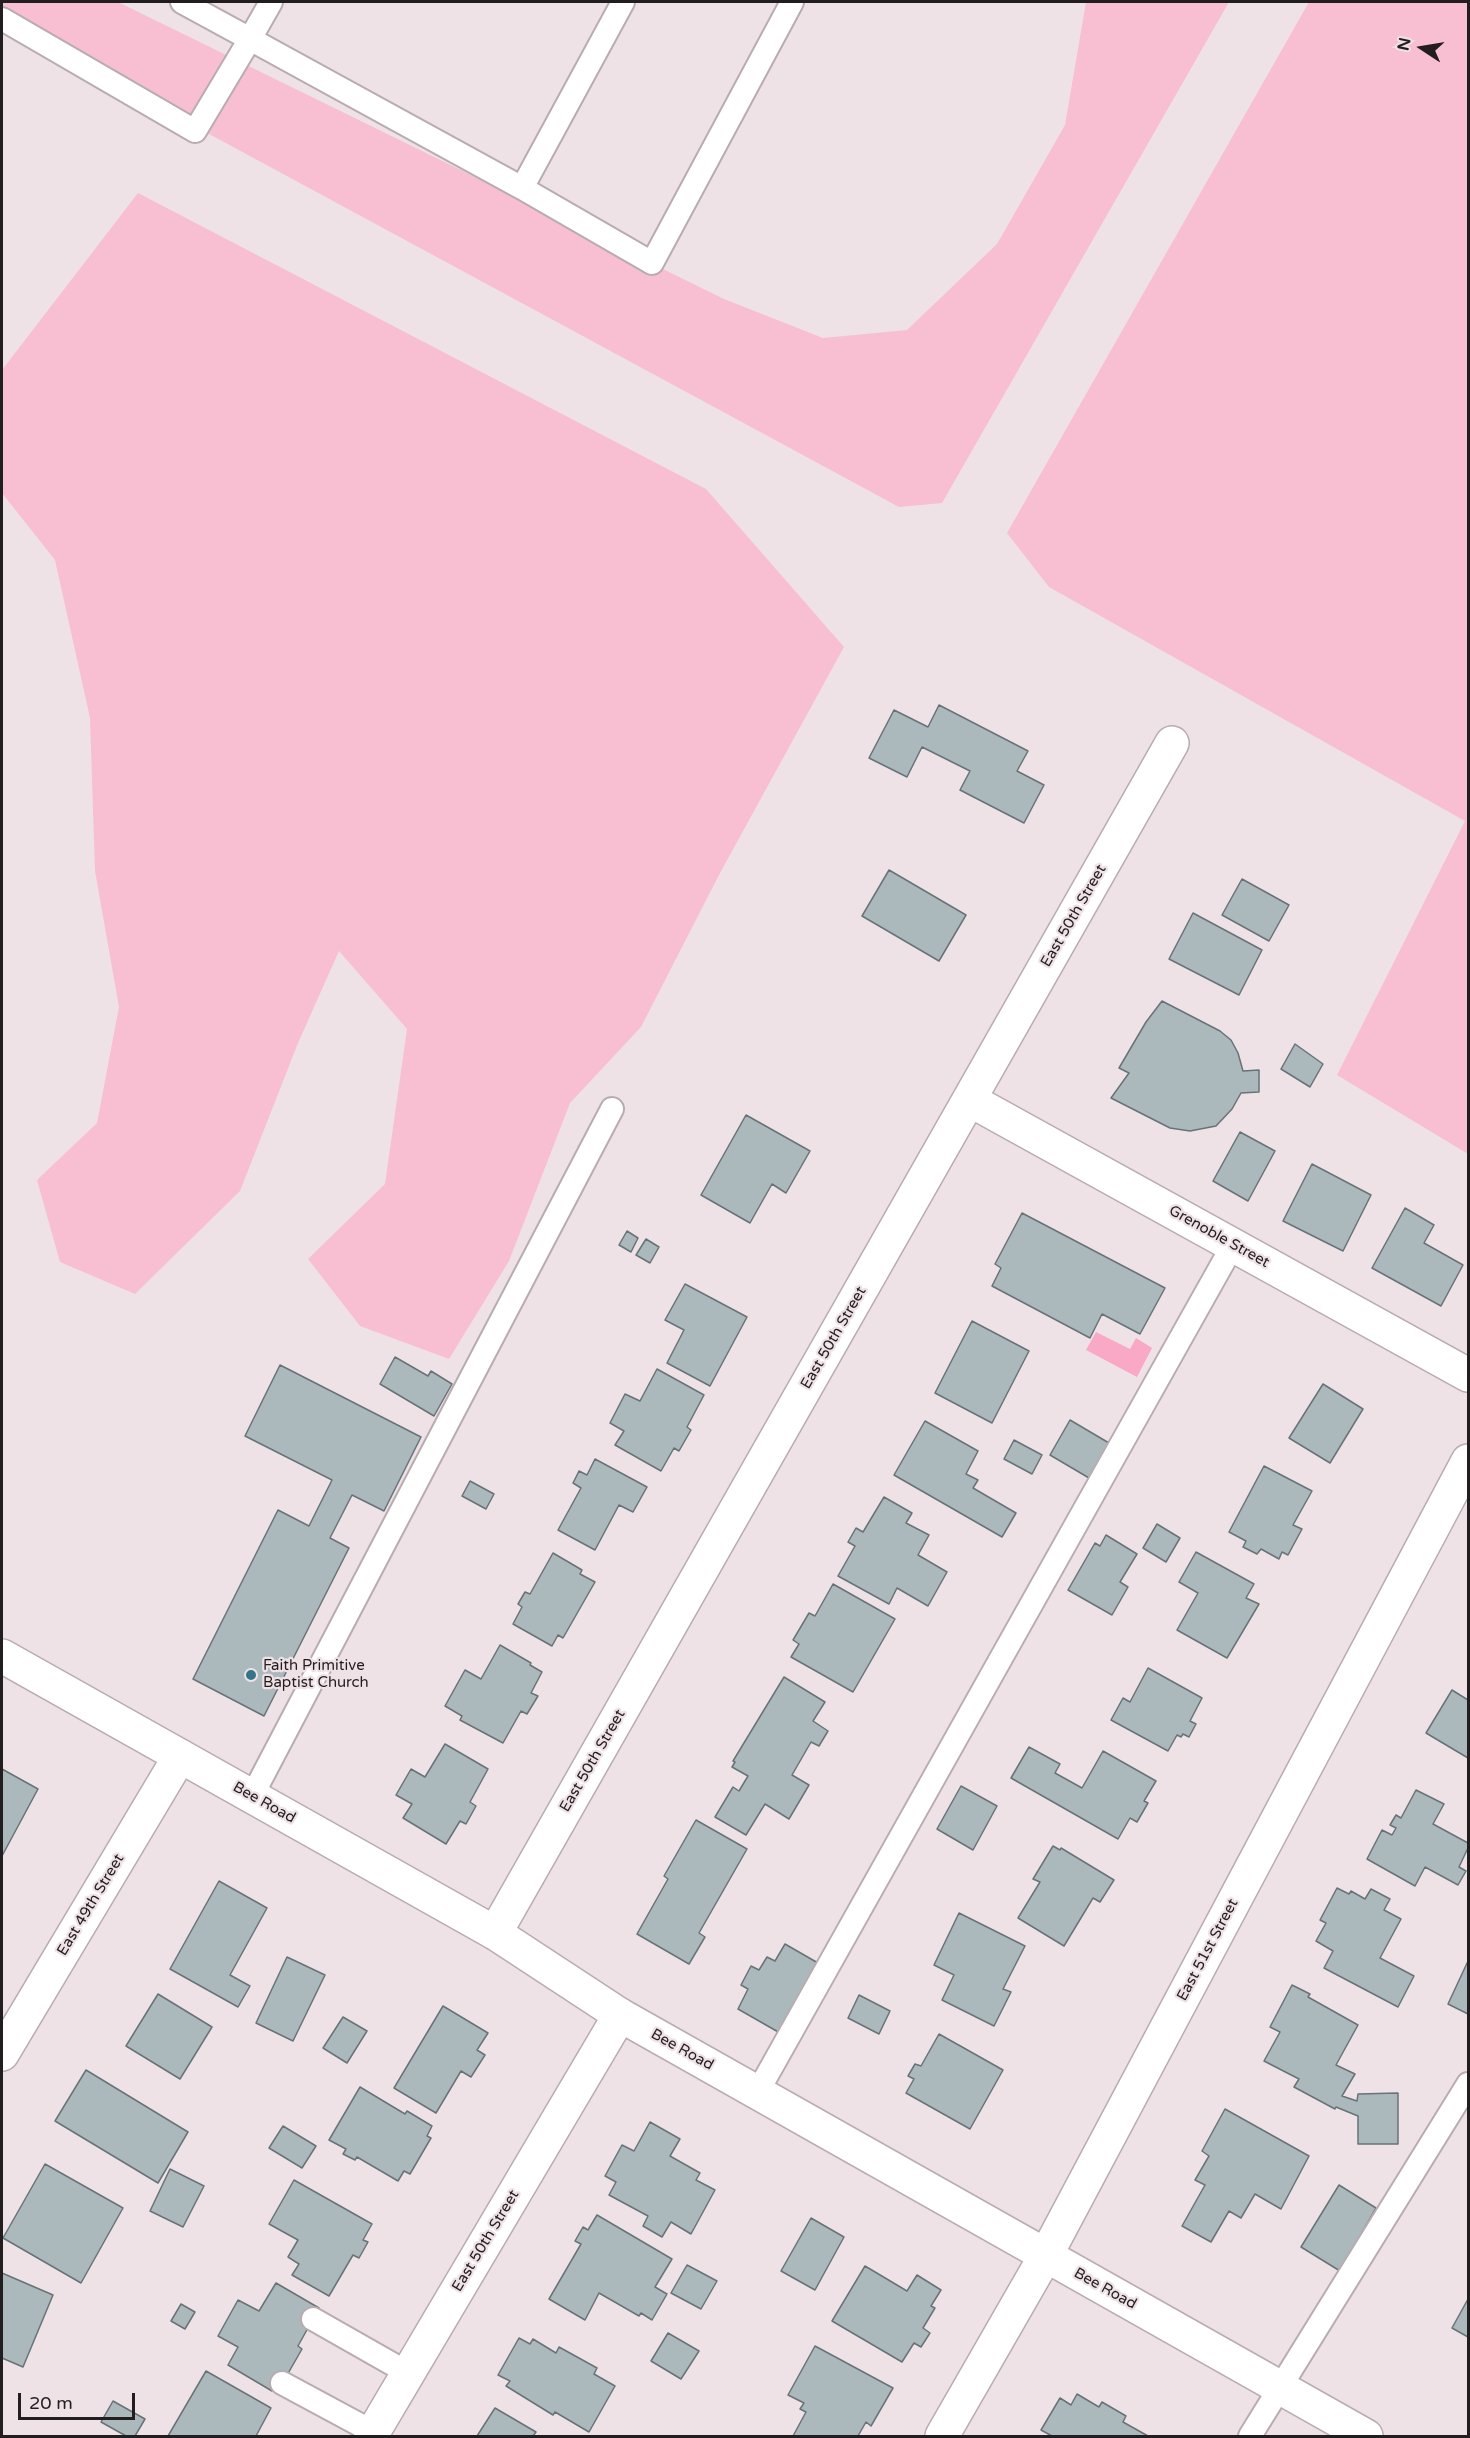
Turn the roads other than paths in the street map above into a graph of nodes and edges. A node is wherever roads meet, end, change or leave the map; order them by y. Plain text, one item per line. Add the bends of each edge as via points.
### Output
1 (182, 2) edge
2 (271, 2) edge
3 (623, 2) edge
4 (792, 2) edge
5 (2, 19) edge
6 (250, 39) junction
7 (522, 188) junction
8 (1172, 743) dead end
9 (970, 1100) junction
10 (612, 1109) dead end
11 (1233, 1245) junction
12 (1468, 1375) edge
13 (1468, 1461) edge
14 (2, 1656) edge
15 (180, 1756) junction
16 (252, 1796) junction
17 (495, 1933) junction
18 (620, 2015) junction
19 (2, 2054) edge
20 (1468, 2084) edge
21 (758, 2093) junction
22 (1046, 2255) junction
23 (313, 2319) dead end
24 (408, 2373) junction
25 (282, 2383) dead end
26 (1279, 2387) junction
27 (372, 2434) edge
28 (942, 2436) edge
29 (1250, 2436) edge
30 (1366, 2436) edge

1 - 6 lane
2 - 6 lane
3 - 7 lane
4 - 7 lane via 652,263
5 - 6 lane via 195,131
6 - 7 lane
8 - 9 street, East 50th Street
9 - 11 street, Grenoble Street
9 - 17 street, East 50th Street
10 - 16 lane
11 - 12 street, Grenoble Street
11 - 21 lane
13 - 22 street, East 51st Street
14 - 15 street, Bee Road
15 - 16 street, Bee Road
15 - 19 street, East 49th Street
16 - 17 street, Bee Road
17 - 18 street, Bee Road
18 - 21 street, Bee Road
18 - 24 street, East 50th Street
20 - 26 lane
21 - 22 street, Bee Road
22 - 26 street, Bee Road
22 - 28 street, East 51st Street
23 - 24 lane
24 - 27 street, East 50th Street
25 - 27 lane
26 - 29 lane
26 - 30 street, Bee Road

